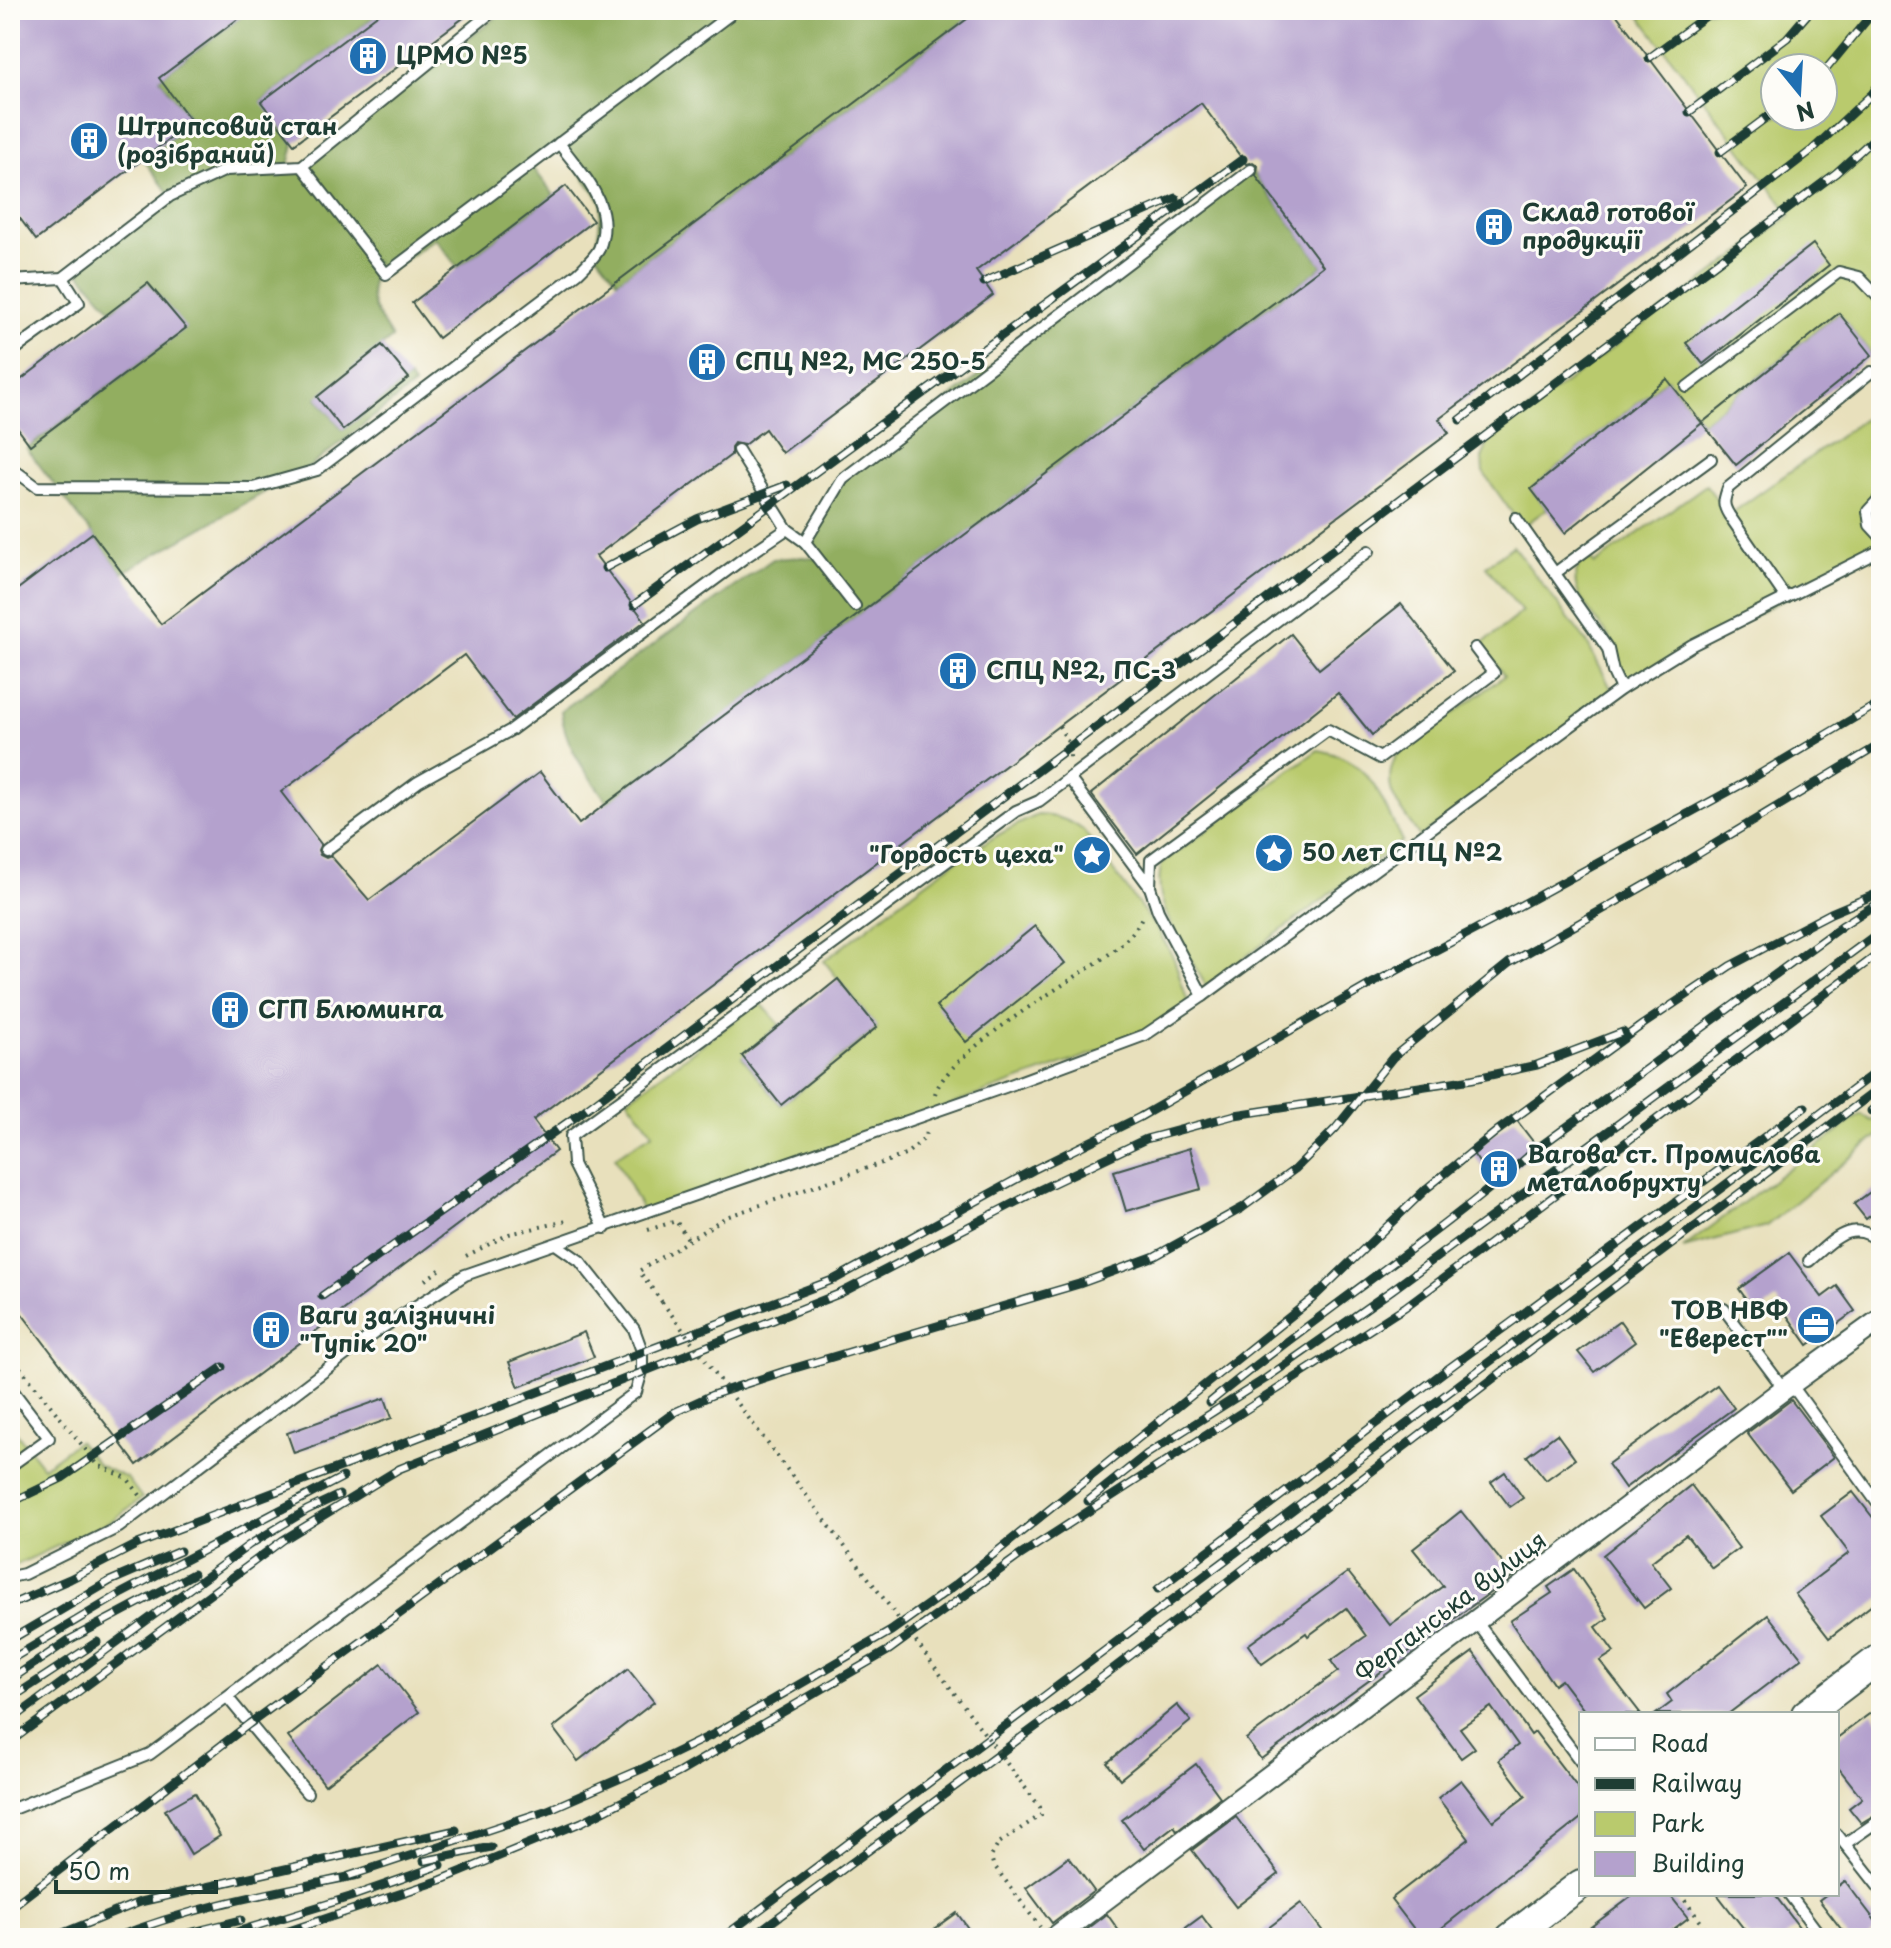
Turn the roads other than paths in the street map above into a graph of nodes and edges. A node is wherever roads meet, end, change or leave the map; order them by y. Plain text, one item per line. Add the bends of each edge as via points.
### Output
1 (494, 10) edge
2 (736, 10) edge
3 (559, 143) junction
4 (302, 166) junction
5 (1251, 170) dead end
6 (63, 278) junction
7 (10, 281) edge
8 (1881, 300) edge
9 (10, 353) edge
10 (1871, 372) dead end
11 (1687, 387) dead end
12 (738, 450) dead end
13 (1711, 459) dead end
14 (10, 467) edge
15 (1881, 497) edge
16 (1516, 518) dead end
17 (787, 529) junction
18 (1881, 537) edge
19 (805, 542) junction
20 (1881, 550) edge
21 (1369, 551) dead end
22 (1555, 573) junction
23 (1786, 598) junction
24 (855, 606) dead end
25 (1475, 648) dead end
26 (1621, 689) junction
27 (1069, 778) junction
28 (326, 850) dead end
29 (1150, 887) junction
30 (1203, 996) junction
31 (605, 1228) junction
32 (1881, 1242) edge
33 (557, 1245) junction
34 (1809, 1261) dead end
35 (1724, 1309) dead end
36 (1881, 1319) edge
37 (10, 1387) edge
38 (1784, 1389) junction
39 (10, 1466) edge
40 (1881, 1508) edge
41 (10, 1577) edge
42 (1476, 1621) junction
43 (1881, 1657) edge
44 (228, 1698) junction
45 (1809, 1712) edge
46 (1579, 1759) edge
47 (307, 1793) dead end
48 (10, 1810) edge
49 (1881, 1819) edge
50 (1839, 1836) edge
51 (1845, 1844) junction
52 (1877, 1877) edge
53 (1579, 1886) edge
54 (1881, 1890) edge
55 (1790, 1896) edge
56 (1051, 1938) edge
57 (1510, 1938) edge
58 (1822, 1938) edge

1 - 4 lane
2 - 3 lane
3 - 4 lane via 386,274
3 - 14 lane via 602,202 598,250 578,273 317,470 253,488 53,488 37,487
4 - 6 lane via 226,170 170,196
5 - 19 lane via 843,479
6 - 7 lane
6 - 9 lane via 79,303
8 - 11 lane via 1859,277 1839,272
10 - 23 lane via 1728,488 1723,505
12 - 17 lane
13 - 22 lane
15 - 18 lane via 1868,511 1870,525
16 - 22 lane
17 - 19 lane
17 - 28 lane via 511,730 418,782
19 - 24 lane
20 - 23 lane
21 - 27 lane
22 - 26 lane via 1608,649
23 - 26 lane via 1692,645
25 - 29 lane via 1494,673 1380,758 1328,730 1151,860
26 - 30 lane
27 - 29 lane
27 - 31 lane via 571,1136 573,1164
29 - 30 lane
30 - 31 lane via 1145,1035
31 - 33 lane
32 - 34 lane via 1865,1232 1843,1233
33 - 41 lane via 465,1275 377,1331 119,1527
33 - 44 lane via 580,1261 634,1329 642,1351 636,1392
35 - 38 lane
36 - 38 street, Ферганська вулиця
37 - 39 lane via 49,1438
38 - 40 lane via 1796,1391
38 - 42 street, Ферганська вулиця
42 - 46 lane
42 - 56 street, Ферганська вулиця
43 - 45 main road
44 - 47 lane
44 - 48 lane via 150,1754
49 - 51 lane
50 - 51 lane
51 - 52 lane
52 - 54 lane
53 - 57 main road
55 - 58 lane

